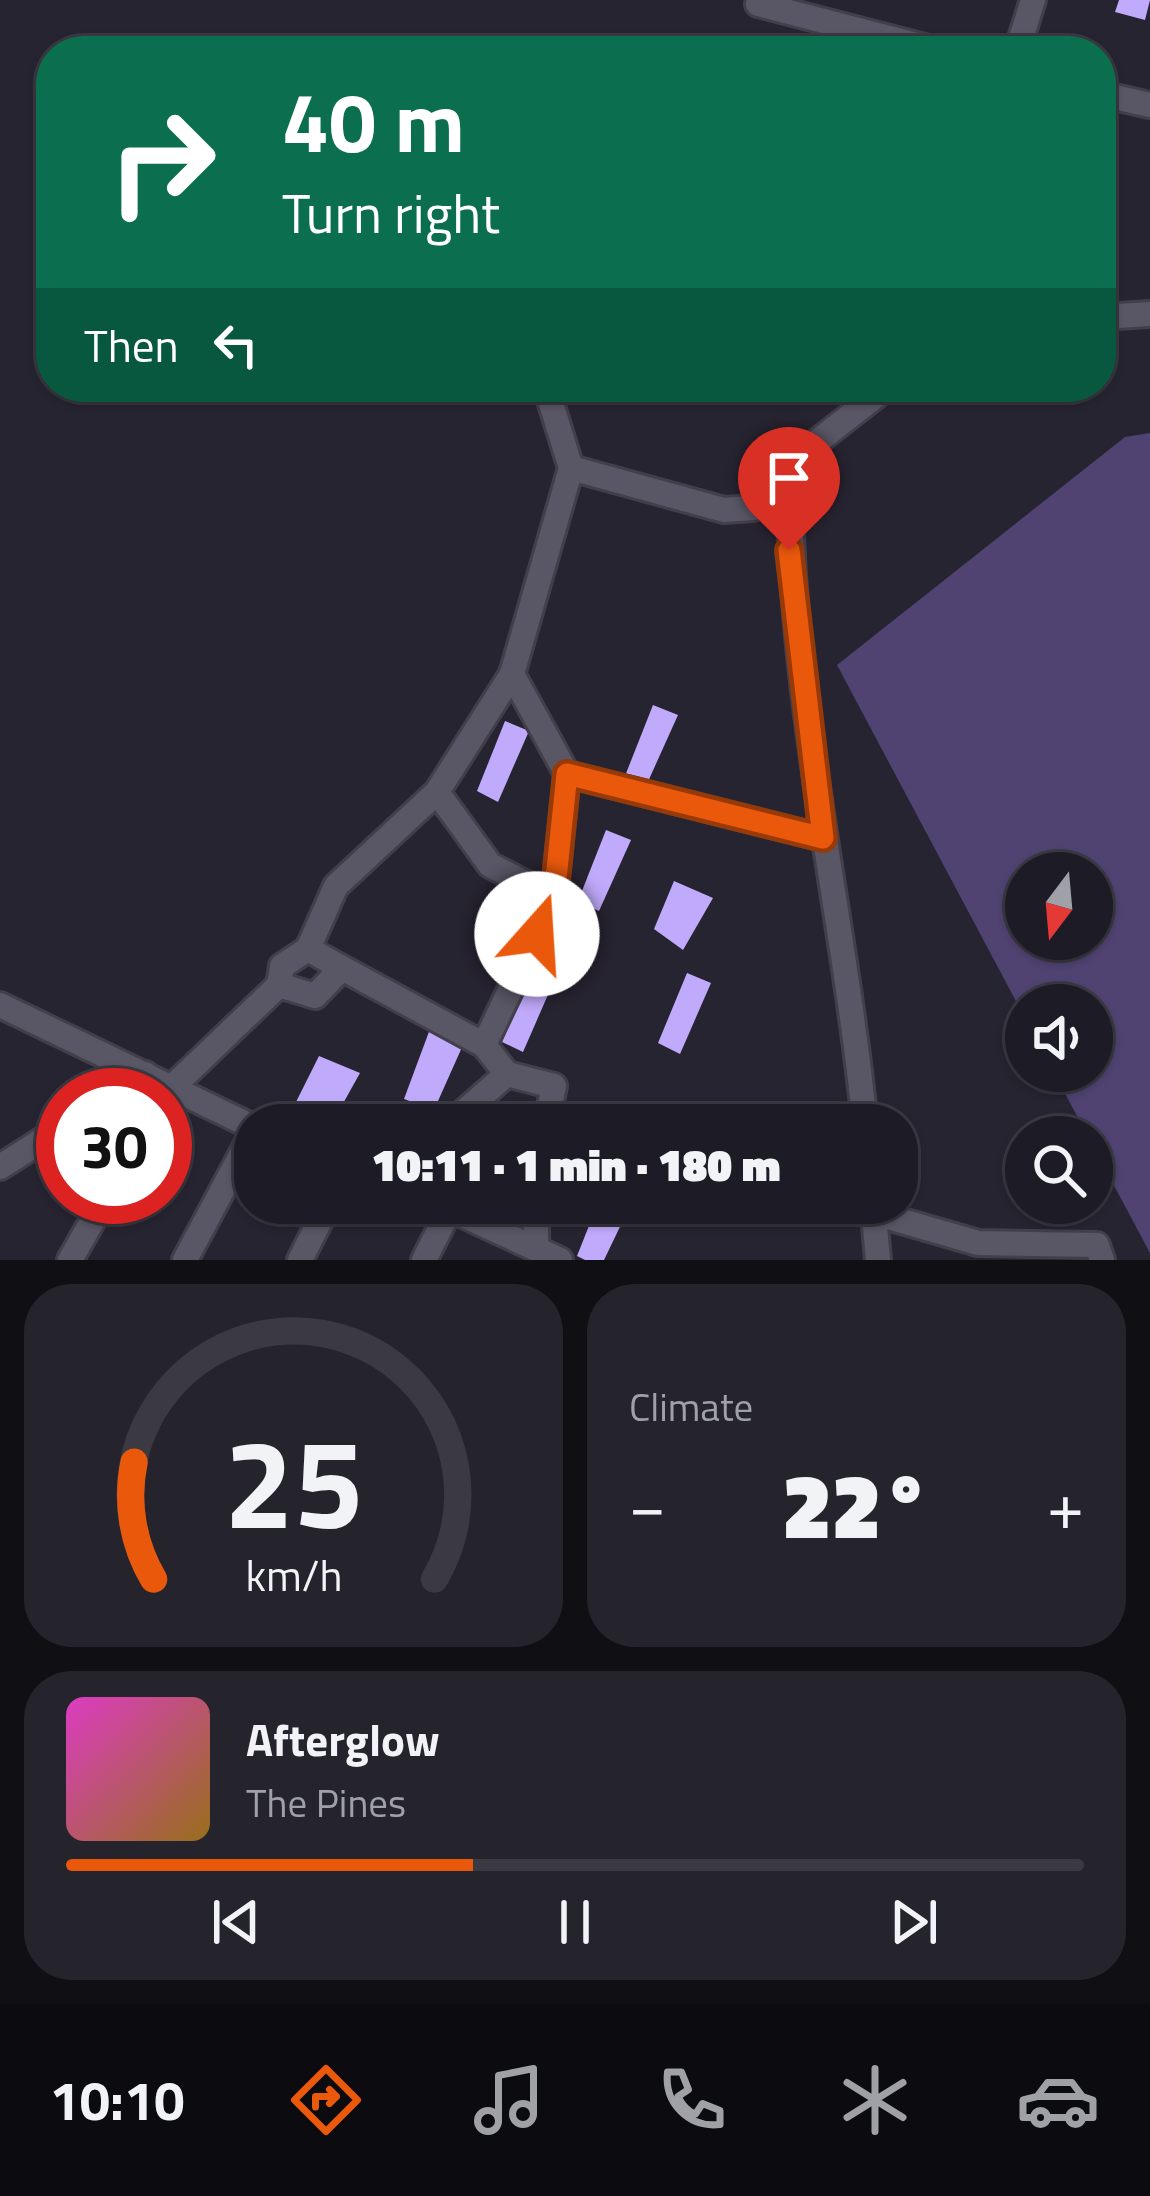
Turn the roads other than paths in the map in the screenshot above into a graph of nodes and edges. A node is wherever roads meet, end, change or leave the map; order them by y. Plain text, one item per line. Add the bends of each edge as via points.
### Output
1 (1033, 0) edge
2 (758, 4) dead end
3 (882, 36) edge
4 (1022, 36) edge
5 (1116, 97) edge
6 (1150, 105) edge
7 (1150, 314) edge
8 (1116, 316) edge
9 (551, 402) edge
10 (868, 402) edge
11 (571, 468) junction
12 (790, 479) junction
13 (512, 674) junction
14 (567, 774) junction
15 (437, 792) junction
16 (823, 838) junction
17 (554, 898) junction
18 (308, 949) junction
19 (342, 968) junction
20 (279, 985) junction
21 (0, 1005) edge
22 (484, 1045) junction
23 (132, 1068) edge
24 (191, 1068) edge
25 (507, 1074) junction
26 (192, 1102) edge
27 (474, 1104) edge
28 (550, 1104) edge
29 (862, 1104) edge
30 (234, 1119) edge
31 (36, 1144) edge
32 (0, 1167) edge
33 (234, 1168) edge
34 (91, 1224) edge
35 (318, 1224) edge
36 (437, 1224) edge
37 (483, 1224) edge
38 (536, 1224) edge
39 (875, 1224) edge
40 (918, 1224) edge
41 (536, 1249) junction
42 (70, 1260) edge
43 (185, 1260) edge
44 (300, 1260) edge
45 (424, 1260) edge
46 (560, 1260) edge
47 (878, 1260) edge
48 (1102, 1260) edge

1 - 4 street
2 - 3 street
5 - 6 street
7 - 8 street
9 - 11 street
10 - 12 street via 790,463
11 - 12 street via 724,510 753,508
11 - 13 street
12 - 16 street via 789,550
13 - 14 street
13 - 15 street
14 - 16 street
14 - 17 street
15 - 17 street via 490,865
15 - 18 street via 336,886
16 - 29 street
17 - 22 street
18 - 19 street
18 - 20 street via 282,966
19 - 20 street via 315,995
19 - 22 street
20 - 24 street
21 - 23 street
22 - 25 street
25 - 27 street
25 - 28 street via 554,1086
26 - 30 street
31 - 32 street
33 - 43 street
34 - 42 street
35 - 44 street
36 - 45 street
37 - 41 street
38 - 41 street
39 - 47 street
40 - 48 street via 978,1243 1097,1245
41 - 46 street

